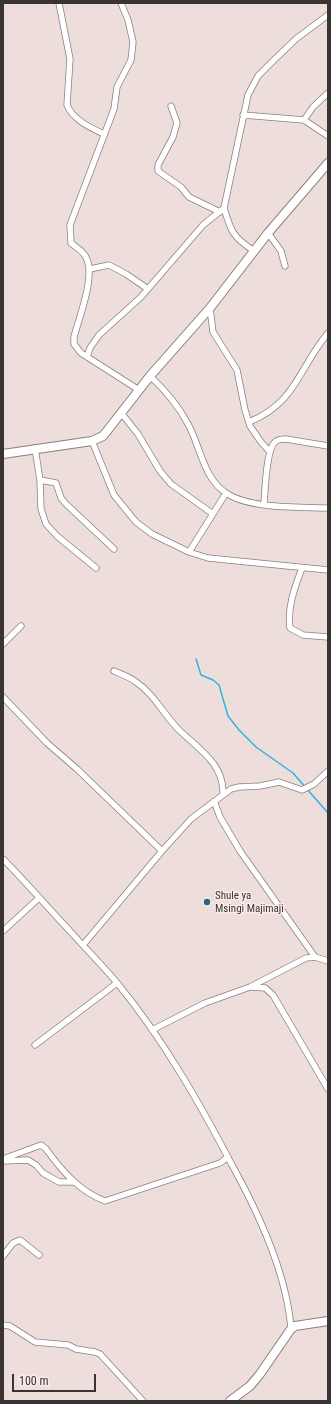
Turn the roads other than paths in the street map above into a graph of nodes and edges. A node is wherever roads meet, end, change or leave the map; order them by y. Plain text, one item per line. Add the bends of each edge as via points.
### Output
1 (59, 3) edge
2 (121, 3) edge
3 (328, 15) edge
4 (328, 93) edge
5 (171, 106) dead end
6 (243, 115) junction
7 (304, 120) junction
8 (104, 134) junction
9 (328, 136) edge
10 (328, 163) edge
11 (222, 210) junction
12 (268, 233) junction
13 (254, 251) junction
14 (285, 266) dead end
15 (90, 269) junction
16 (148, 289) junction
17 (210, 308) junction
18 (328, 333) edge
19 (87, 357) junction
20 (150, 376) junction
21 (139, 390) junction
22 (122, 414) junction
23 (249, 422) junction
24 (92, 441) junction
25 (328, 446) edge
26 (35, 448) junction
27 (270, 452) junction
28 (3, 454) edge
29 (40, 480) junction
30 (226, 493) junction
31 (264, 504) junction
32 (328, 508) edge
33 (213, 514) junction
34 (114, 549) dead end
35 (189, 552) junction
36 (96, 568) dead end
37 (302, 568) junction
38 (328, 570) edge
39 (21, 626) dead end
40 (328, 637) edge
41 (3, 644) edge
42 (114, 671) dead end
43 (3, 697) edge
44 (328, 771) edge
45 (223, 794) junction
46 (214, 801) junction
47 (162, 851) junction
48 (3, 859) edge
49 (39, 898) junction
50 (3, 931) edge
51 (82, 945) junction
52 (315, 957) junction
53 (328, 961) edge
54 (117, 984) junction
55 (250, 986) junction
56 (152, 1030) junction
57 (35, 1046) dead end
58 (328, 1089) edge
59 (228, 1157) junction
60 (3, 1160) edge
61 (73, 1182) junction
62 (3, 1256) edge
63 (39, 1256) dead end
64 (328, 1321) edge
65 (3, 1325) edge
66 (291, 1329) junction
67 (143, 1401) edge
68 (230, 1401) edge

1 - 8 street via 70,59 67,106 81,122
2 - 8 street via 130,31 133,52 116,86 114,109
3 - 6 street via 296,38 258,76 245,102
4 - 7 street via 312,107
5 - 11 street via 177,123 158,171 181,187 189,197
6 - 7 street
6 - 11 street
7 - 9 street
8 - 15 street via 70,225 71,243 84,253
10 - 12 street
11 - 13 street via 235,238
11 - 16 street via 203,225
12 - 13 street
12 - 14 street via 281,251
13 - 17 street
15 - 16 street via 109,265
15 - 19 street via 90,282 74,337 76,349
16 - 19 street via 98,335
17 - 20 street
17 - 23 street via 213,332 237,370
18 - 23 street via 283,401 269,412
19 - 21 street
20 - 21 street
20 - 30 street via 180,410 189,424 209,472
21 - 22 street
22 - 24 street via 103,436
22 - 33 street via 171,484
23 - 27 street
24 - 26 street
24 - 35 street via 114,495 136,522 152,534
25 - 27 street via 280,439 275,442
26 - 28 street
26 - 29 street
27 - 31 street
29 - 34 street via 56,483 66,504
29 - 36 street via 41,508 46,524
30 - 31 street
30 - 33 street
31 - 32 street
33 - 35 street
35 - 37 street via 208,558
37 - 38 street
37 - 40 street via 290,606 290,628 303,635
39 - 41 street
42 - 45 street via 136,682 179,730 209,757 221,778
43 - 47 street via 47,743
44 - 45 street via 306,789 279,782 239,787
45 - 46 street
46 - 47 street via 191,819
46 - 52 street via 220,817 240,851
47 - 51 street
48 - 49 street
49 - 50 street
49 - 51 street
51 - 54 street
52 - 53 street
52 - 55 street via 306,958
54 - 56 street
54 - 57 street
55 - 56 street via 205,1003
55 - 58 street via 265,988 273,995
56 - 59 street via 200,1104
59 - 61 street via 220,1163 105,1201 92,1197
59 - 66 street via 250,1198 269,1244 283,1286
60 - 61 street via 28,1160 59,1182
60 - 61 street via 41,1145
62 - 63 street via 20,1240
64 - 66 street via 295,1326
65 - 67 street via 10,1326 35,1342 68,1345 100,1354
66 - 68 street via 250,1386

